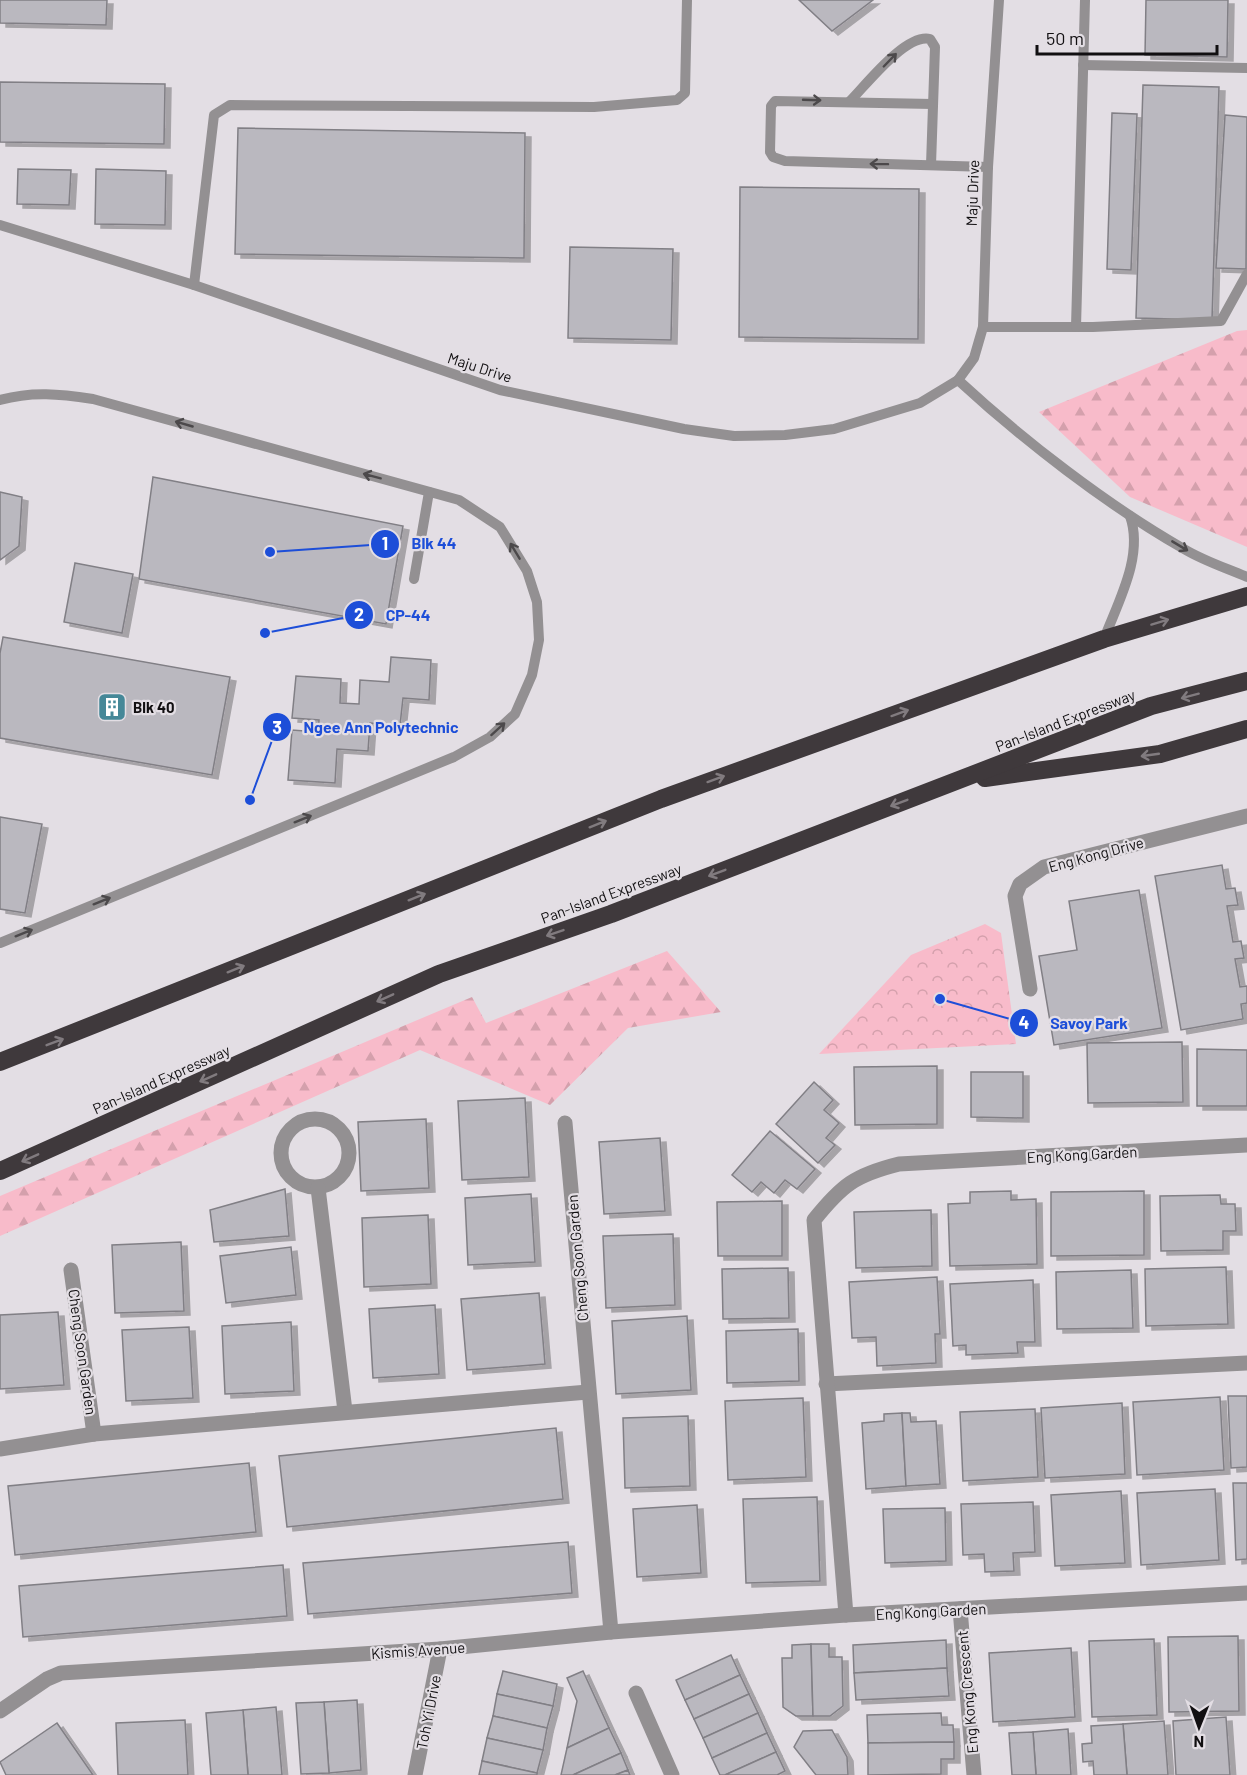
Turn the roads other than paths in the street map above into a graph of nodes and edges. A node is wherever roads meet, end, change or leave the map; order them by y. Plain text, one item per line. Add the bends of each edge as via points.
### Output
1 (687, 0) edge
2 (999, 0) edge
3 (1085, 0) edge
4 (1083, 65) junction
5 (1247, 68) edge
6 (850, 101) junction
7 (933, 104) junction
8 (931, 165) junction
9 (988, 167) junction
10 (0, 225) edge
11 (1247, 274) edge
12 (194, 285) junction
13 (983, 327) junction
14 (1076, 327) junction
15 (958, 380) junction
16 (0, 400) edge
17 (429, 492) junction
18 (1130, 516) junction
19 (1247, 577) edge
20 (414, 579) dead end
21 (1247, 596) edge
22 (1104, 639) junction
23 (1247, 681) edge
24 (1247, 729) edge
25 (954, 782) junction
26 (1246, 821) edge
27 (0, 942) edge
28 (1030, 989) dead end
29 (0, 1062) edge
30 (565, 1124) dead end
31 (1247, 1145) edge
32 (0, 1172) edge
33 (318, 1188) junction
34 (71, 1270) dead end
35 (1247, 1363) edge
36 (826, 1384) junction
37 (588, 1392) junction
38 (345, 1411) junction
39 (94, 1434) junction
40 (0, 1449) edge
41 (1247, 1593) edge
42 (960, 1609) junction
43 (846, 1615) junction
44 (611, 1632) junction
45 (440, 1649) junction
46 (636, 1693) dead end
47 (0, 1711) edge
48 (416, 1775) edge
49 (672, 1775) edge
50 (974, 1775) edge

1 - 12 lane via 685,93 677,100 594,107 223,108 214,115
2 - 9 lane, Maju Drive
3 - 4 lane
4 - 5 lane
4 - 14 lane
6 - 7 lane
6 -> 7 lane via 898,51 924,37 936,48
8 -> 6 lane via 785,161 773,157 771,106 775,101
7 - 8 lane
8 - 9 lane
9 - 13 lane, Maju Drive
10 - 12 lane, Maju Drive
11 - 14 lane via 1221,321
12 - 15 lane, Maju Drive via 500,390 734,436 834,429 920,403
13 - 14 lane
13 - 15 lane, Maju Drive via 974,358
15 - 18 lane via 997,416
17 -> 16 lane via 93,399 52,393 20,394
17 - 20 lane
27 -> 17 lane via 454,757 490,737 515,714 532,675 539,640 537,602 527,571 500,527 459,500
18 -> 19 lane via 1186,550
18 - 22 lane via 1136,532 1131,564
22 -> 21 highway
29 -> 22 highway via 661,799
23 -> 25 highway, Pan-Island Expressway via 1151,706
24 -> 25 highway via 1160,754
25 -> 32 highway, Pan-Island Expressway via 611,914 439,974
26 - 28 street, Eng Kong Drive via 1044,867 1020,885 1015,896
30 - 37 street, Cheng Soon Garden
31 - 36 street, Eng Kong Garden via 899,1164 866,1172 833,1196 814,1220
33 - 33 street via 302,1186 290,1178 281,1159 284,1138 292,1126 305,1120 320,1119 334,1124 344,1134 349,1148 349,1162 342,1175 331,1185
33 - 38 street
34 - 39 street, Cheng Soon Garden
35 - 36 street
36 - 43 street, Eng Kong Garden
37 - 38 street, Cheng Soon Garden
37 - 44 street, Cheng Soon Garden
38 - 39 street, Cheng Soon Garden
39 - 40 street, Cheng Soon Garden
41 - 42 street, Eng Kong Garden
42 - 43 street, Eng Kong Garden
42 - 50 street, Eng Kong Crescent
43 - 44 street, Kismis Avenue
44 - 45 street, Kismis Avenue
45 - 47 street, Kismis Avenue via 61,1673
45 - 48 street, Toh Yi Drive
46 - 49 street

